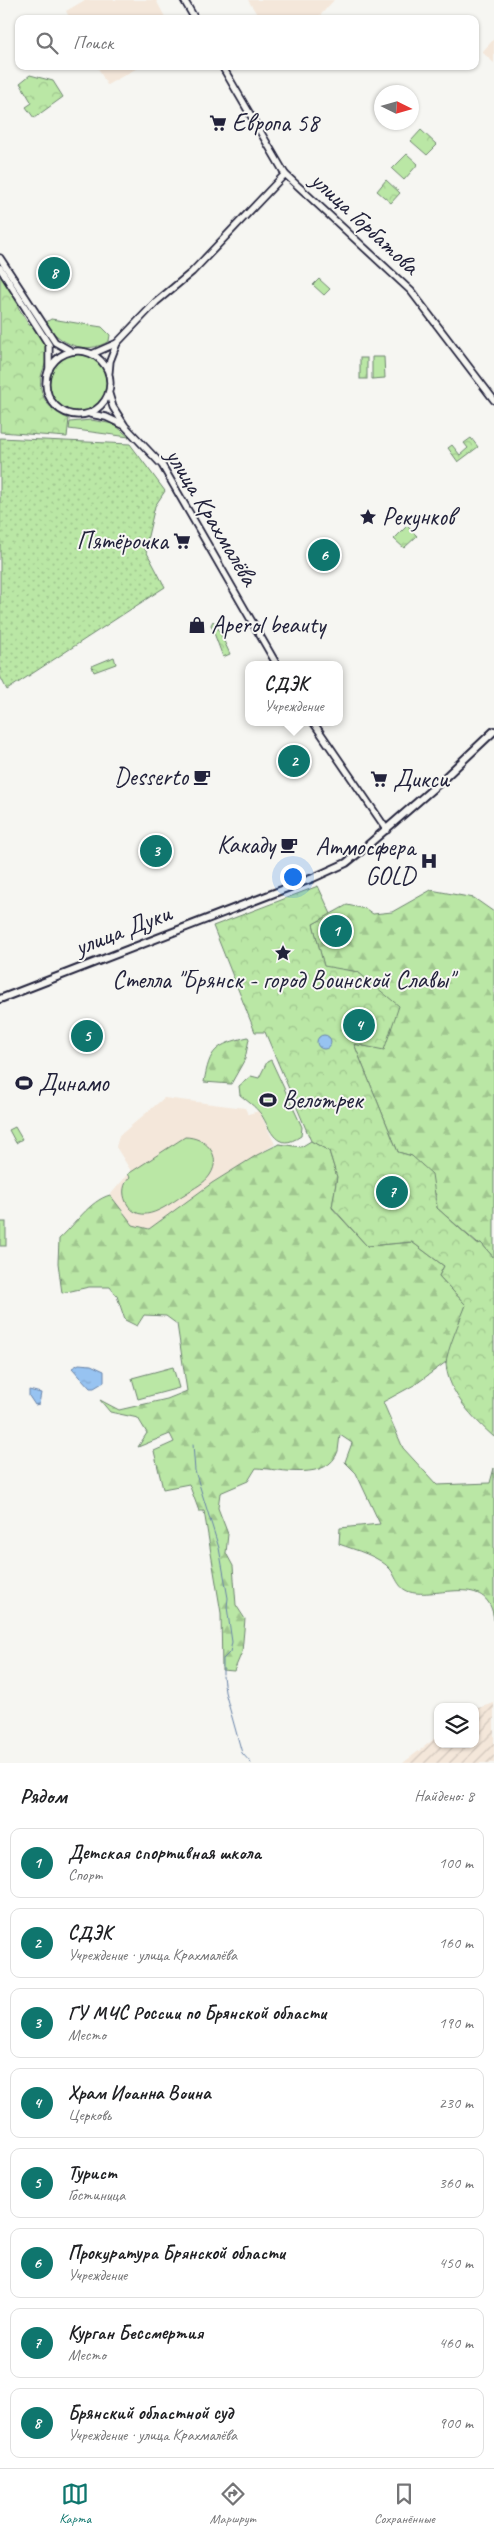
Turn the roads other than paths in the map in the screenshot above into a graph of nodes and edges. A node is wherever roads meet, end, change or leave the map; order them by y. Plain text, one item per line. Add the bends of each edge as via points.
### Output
1 (184, 0) edge
2 (193, 15) edge
3 (224, 70) edge
4 (285, 174) junction
5 (1, 263) edge
6 (117, 342) junction
7 (71, 352) junction
8 (92, 354) junction
9 (49, 370) junction
10 (109, 372) junction
11 (109, 394) junction
12 (494, 400) edge
13 (90, 414) junction
14 (125, 426) junction
15 (275, 661) edge
16 (316, 726) edge
17 (494, 731) edge
18 (386, 830) junction
19 (0, 999) edge

1 - 2 main road
3 - 4 main road, улица Горбатова
4 - 6 main road via 192,272 156,302
4 - 12 main road, улица Горбатова via 411,291
5 - 7 main road via 55,342
5 - 9 main road via 49,345
6 - 8 main road
6 - 10 main road, улица Крахмалёва
7 - 8 main road
7 - 9 main road via 60,356
8 - 10 main road
9 - 13 main road via 46,384 54,405 73,415
10 - 11 main road, улица Крахмалёва
11 - 13 main road via 102,406
11 - 14 main road, улица Крахмалёва
13 - 14 main road
14 - 15 main road, улица Крахмалёва via 162,465
16 - 18 main road
17 - 18 main road, улица Дуки
18 - 19 main road, улица Дуки via 346,863

